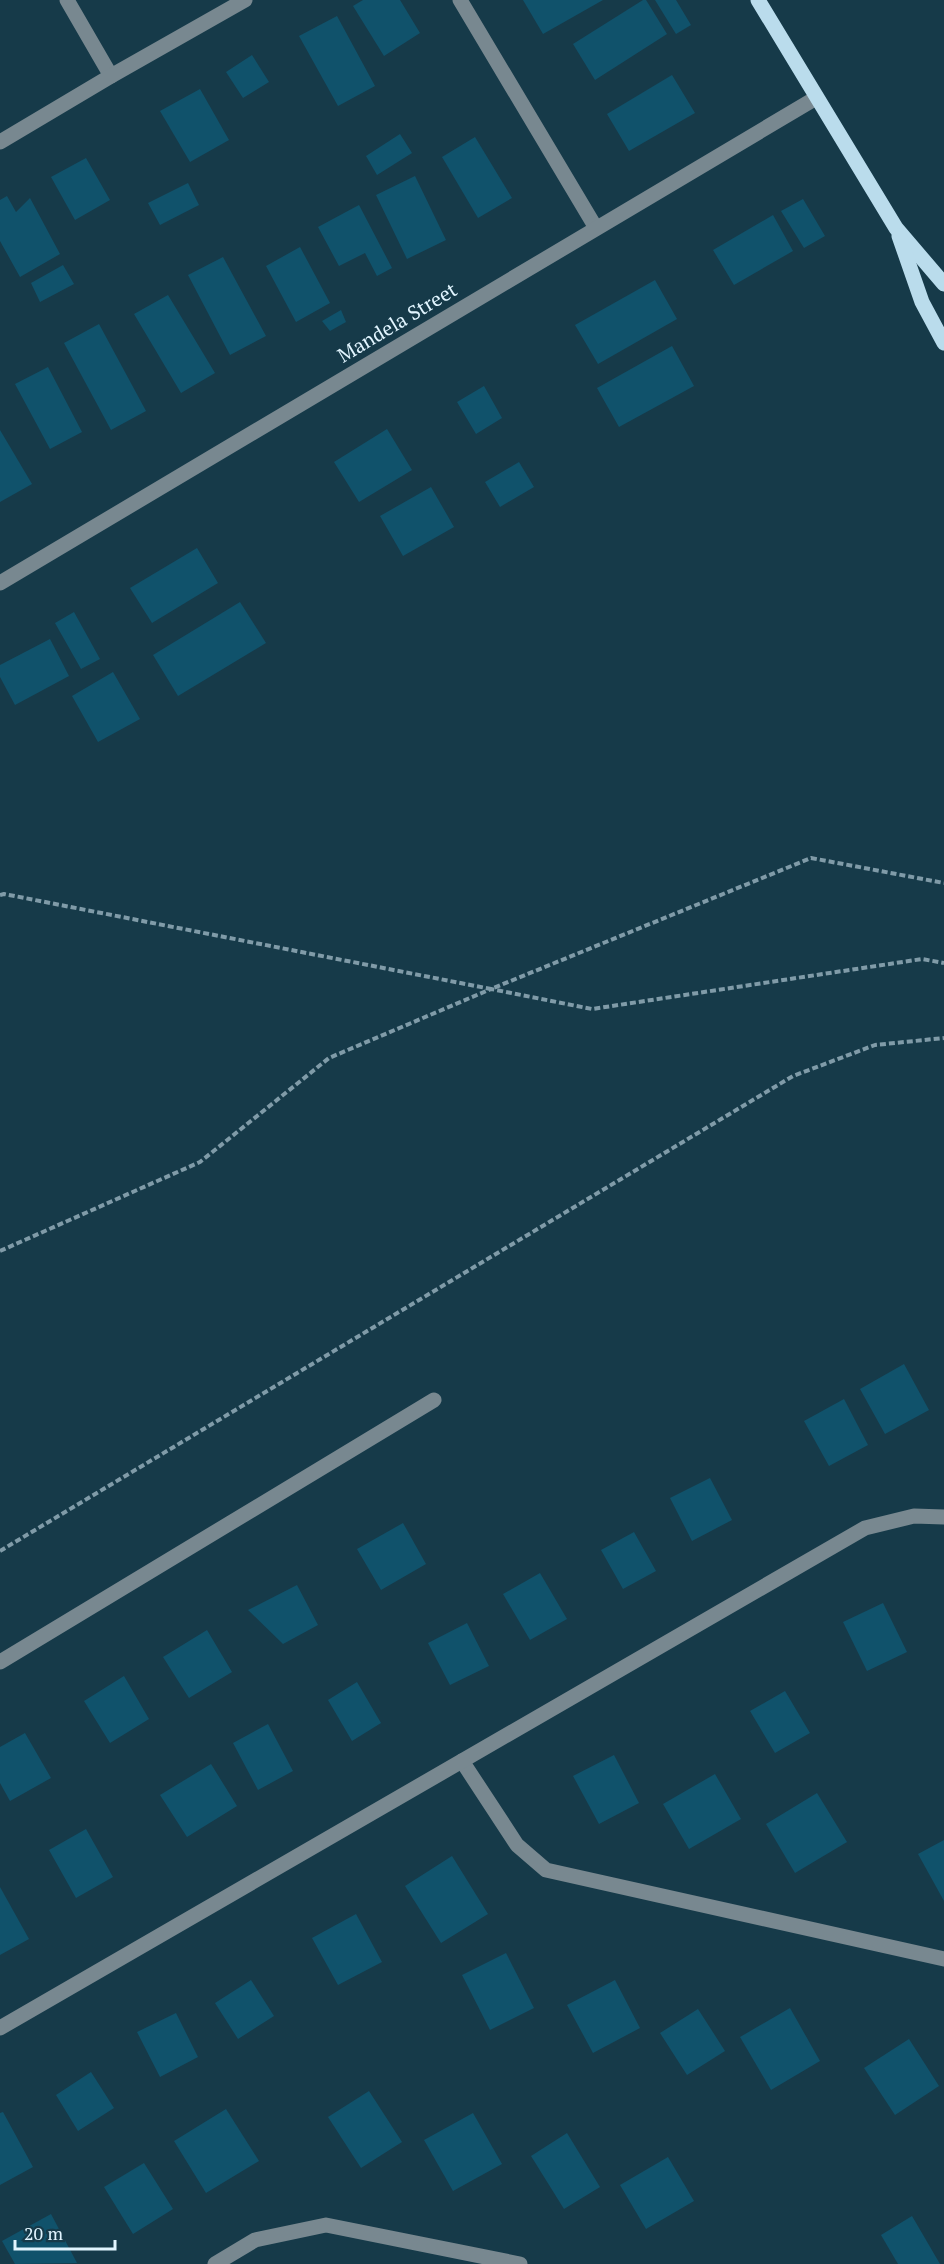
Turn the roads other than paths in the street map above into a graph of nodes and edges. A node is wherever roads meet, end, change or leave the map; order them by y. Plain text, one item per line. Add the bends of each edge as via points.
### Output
1 (67, 0) edge
2 (245, 0) edge
3 (460, 0) edge
4 (758, 0) edge
5 (111, 76) junction
6 (816, 98) junction
7 (0, 142) edge
8 (596, 228) junction
9 (896, 228) junction
10 (944, 284) edge
11 (944, 343) edge
12 (0, 583) edge
13 (434, 1400) dead end
14 (944, 1518) edge
15 (0, 1662) edge
16 (462, 1761) junction
17 (944, 1959) edge
18 (0, 2028) edge
19 (215, 2264) edge
20 (520, 2264) edge

1 - 5 street
2 - 5 street
3 - 8 street
4 - 6 main road
5 - 7 street
6 - 8 street, Mandela Street
6 - 9 main road
8 - 12 street, Mandela Street
9 - 10 main road
9 - 11 main road via 922,302
13 - 15 street
14 - 16 street via 914,1516 865,1528
16 - 17 street via 517,1845 546,1870
16 - 18 street
19 - 20 street via 255,2240 326,2225

